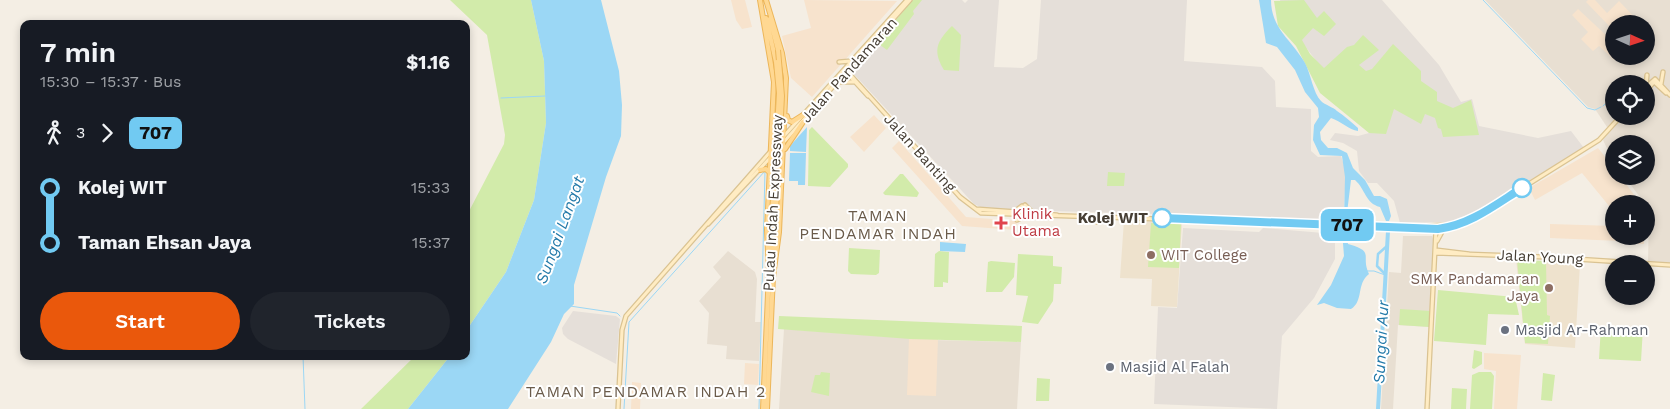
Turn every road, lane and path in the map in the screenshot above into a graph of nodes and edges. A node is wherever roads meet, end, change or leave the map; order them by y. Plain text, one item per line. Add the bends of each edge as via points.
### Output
1 (760, 0) edge
2 (765, 0) edge
3 (900, 0) edge
4 (908, 1) edge
5 (900, 7) junction
6 (853, 60) junction
7 (839, 62) dead end
8 (846, 71) junction
9 (1663, 72) dead end
10 (839, 82) junction
11 (854, 82) junction
12 (1655, 82) edge
13 (1655, 87) edge
14 (1662, 88) junction
15 (1669, 95) edge
16 (868, 96) junction
17 (786, 103) junction
18 (803, 115) junction
19 (803, 122) junction
20 (1613, 125) edge
21 (772, 132) junction
22 (784, 137) junction
23 (782, 142) junction
24 (773, 151) junction
25 (772, 157) junction
26 (783, 160) junction
27 (760, 170) junction
28 (782, 173) junction
29 (770, 175) junction
30 (770, 186) junction
31 (781, 186) junction
32 (972, 208) junction
33 (1011, 212) junction
34 (1034, 215) junction
35 (1087, 216) junction
36 (1104, 216) junction
37 (1017, 220) dead end
38 (1331, 224) junction
39 (705, 226) junction
40 (1449, 227) junction
41 (1428, 228) junction
42 (1436, 228) junction
43 (773, 232) junction
44 (1338, 236) dead end
45 (1436, 240) junction
46 (1436, 252) junction
47 (1670, 265) edge
48 (771, 275) junction
49 (618, 409) edge
50 (763, 409) edge
51 (767, 409) edge
52 (1428, 409) edge

1 - 21 main road via 774,82
1 - 43 main road, Pulau Indah Expressway, bridge via 776,62 778,93
2 - 17 main road via 785,66
2 - 43 main road, Pulau Indah Expressway, bridge via 782,81
3 - 5 main road
4 - 5 main road
4 - 8 main road, Jalan Pandamaran
5 - 6 main road
6 - 7 main road
6 - 8 main road
8 - 10 main road, Jalan Pandamaran
8 - 11 main road, Jalan Banting
8 - 16 main road, Jalan Banting
8 - 18 main road, Jalan Pandamaran
9 - 14 main road
10 - 11 main road
10 - 19 main road, Jalan Pandamaran
11 - 16 main road, Jalan Banting
12 - 14 main road
13 - 14 main road
14 - 15 main road
16 - 32 main road, Jalan Banting
17 - 18 main road via 790,121 794,122
17 - 22 main road
18 - 22 main road, Jalan Pandamaran
19 - 23 main road, Jalan Pandamaran
19 - 28 main road via 785,147
20 - 40 main road via 1599,140 1466,223
21 - 23 main road
21 - 24 main road
22 - 23 main road
23 - 24 main road, Jalan Pandamaran
23 - 26 main road
24 - 25 main road
24 - 26 main road
24 - 39 main road, Jalan Pandamaran
25 - 27 main road, Jalan Pandamaran
25 - 29 main road
26 - 28 main road
27 - 29 main road via 767,169
27 - 39 main road, Jalan Pandamaran
28 - 31 main road
29 - 30 main road
30 - 31 main road via 771,179 777,176
30 - 48 main road via 767,230
31 - 48 main road
32 - 33 main road
32 - 34 main road via 986,214
33 - 34 main road
33 - 34 main road via 1023,206
34 - 35 main road
34 - 37 main road
35 - 36 main road
35 - 36 main road via 1097,223
36 - 38 main road
38 - 41 main road
38 - 44 main road
39 - 49 main road, Jalan Pandamaran via 624,319
40 - 42 main road
40 - 45 main road via 1440,232
41 - 42 main road
41 - 45 main road
42 - 45 main road
43 - 48 main road, Pulau Indah Expressway
45 - 46 main road
46 - 47 main road, Jalan Young
46 - 52 main road
48 - 50 main road, Pulau Indah Expressway
48 - 51 main road, Pulau Indah Expressway

